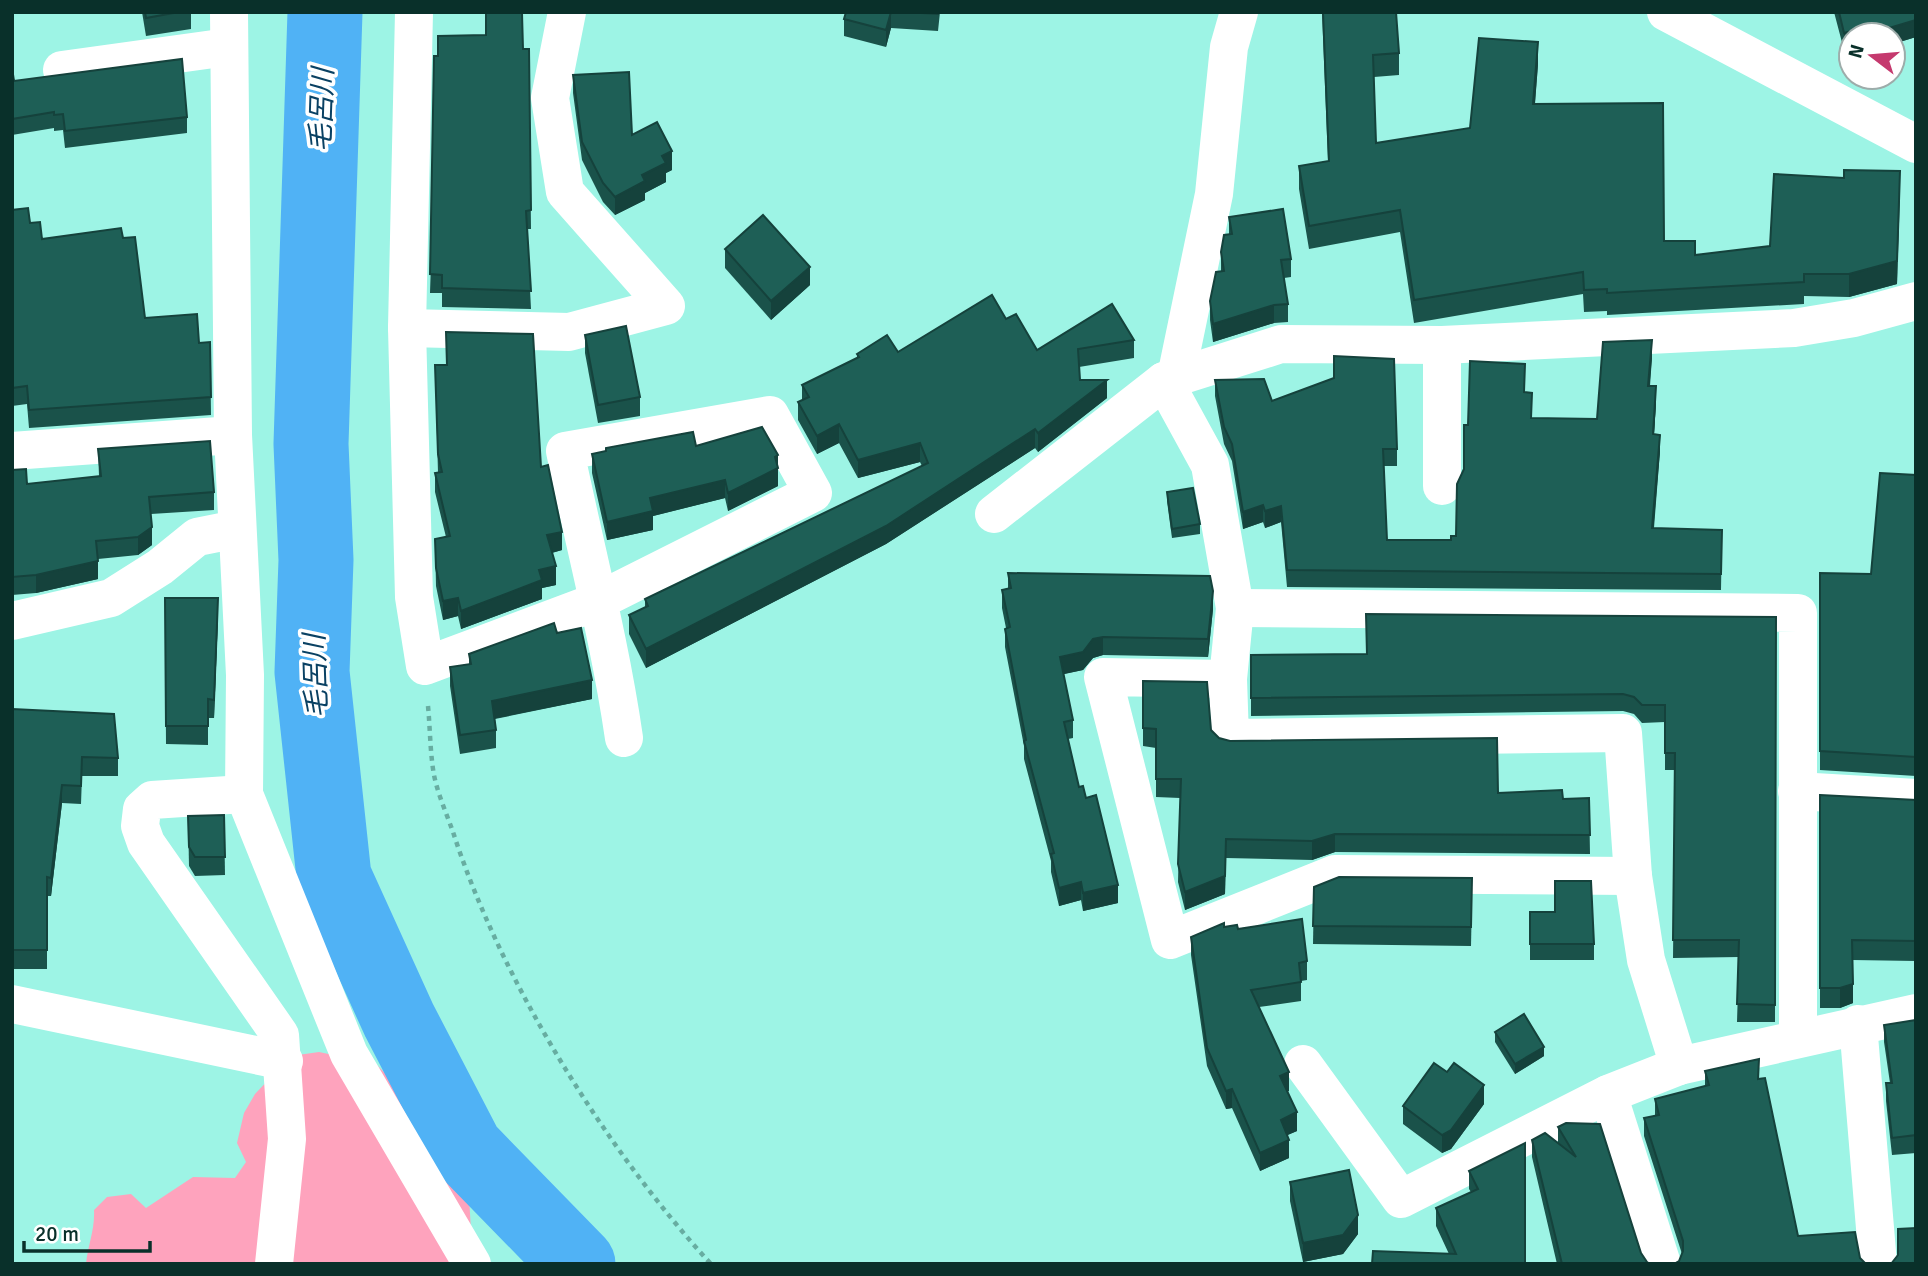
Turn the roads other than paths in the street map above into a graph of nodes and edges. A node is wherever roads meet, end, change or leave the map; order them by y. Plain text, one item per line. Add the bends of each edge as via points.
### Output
1 (414, 12) edge
2 (567, 12) edge
3 (1239, 12) edge
4 (1666, 12) edge
5 (228, 30) edge
6 (62, 70) dead end
7 (1916, 144) edge
8 (1916, 301) edge
9 (407, 328) junction
10 (1442, 345) junction
11 (1170, 379) junction
12 (233, 435) junction
13 (12, 451) edge
14 (1443, 486) dead end
15 (994, 514) dead end
16 (237, 529) junction
17 (596, 602) junction
18 (1235, 608) junction
19 (12, 621) edge
20 (1228, 679) junction
21 (624, 738) dead end
22 (1797, 791) junction
23 (244, 794) junction
24 (1916, 798) edge
25 (1633, 877) junction
26 (12, 1004) edge
27 (1916, 1013) edge
28 (1858, 1024) junction
29 (1798, 1038) junction
30 (284, 1060) junction
31 (1303, 1064) dead end
32 (1679, 1066) junction
33 (1608, 1094) junction
34 (274, 1264) edge
35 (472, 1264) edge
36 (1662, 1264) edge
37 (1878, 1264) edge

1 - 9 street
2 - 9 street via 550,98 565,192 666,306 569,332
3 - 11 street via 1229,47 1214,194
4 - 7 street
5 - 6 street
5 - 12 street
8 - 10 street via 1794,328
9 - 17 street via 414,597 425,666
10 - 11 street via 1282,344
10 - 14 street
11 - 15 street
11 - 18 street via 1210,465
12 - 13 street
12 - 16 street
16 - 19 street via 197,537 111,598
16 - 23 street
17 - 17 street via 813,493 770,415 565,451
17 - 21 street via 613,661
18 - 20 street
18 - 22 street via 1798,613
20 - 25 street via 1230,738 1623,733
20 - 25 street via 1102,677 1170,940 1335,874
22 - 24 street
22 - 29 street
23 - 30 street via 152,800 142,809 141,826 146,843 280,1035
23 - 35 street via 349,1054
25 - 32 street via 1646,960
26 - 30 street
27 - 28 street
28 - 29 street
28 - 37 street
29 - 32 street
30 - 34 street via 287,1139
31 - 33 street via 1401,1199
32 - 33 street
33 - 36 street

